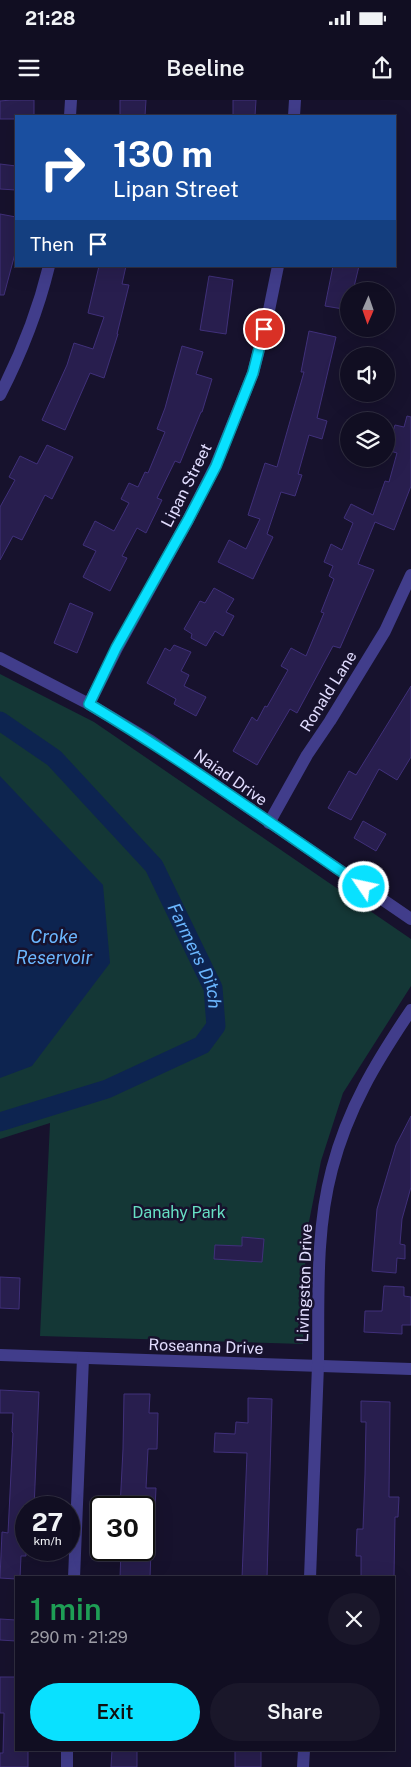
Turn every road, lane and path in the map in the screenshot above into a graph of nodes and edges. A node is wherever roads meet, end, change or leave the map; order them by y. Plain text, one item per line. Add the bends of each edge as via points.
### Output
1 (71, 100) edge
2 (295, 100) edge
3 (70, 115) edge
4 (294, 115) edge
5 (49, 267) edge
6 (278, 267) edge
7 (0, 395) edge
8 (411, 575) edge
9 (0, 658) edge
10 (89, 704) junction
11 (269, 823) junction
12 (411, 919) edge
13 (411, 1010) edge
14 (0, 1355) edge
15 (83, 1358) junction
16 (318, 1366) junction
17 (411, 1369) edge
18 (74, 1576) edge
19 (310, 1576) edge
20 (67, 1751) edge
21 (304, 1751) edge
22 (67, 1767) edge
23 (303, 1767) edge

1 - 3 street
2 - 4 street
5 - 7 street via 31,327
6 - 10 street, Lipan Street via 253,373 216,466 116,648
8 - 11 street, Ronald Lane via 385,631 307,755
9 - 10 street, Naiad Drive
10 - 11 street, Naiad Drive via 179,760
11 - 12 street, Naiad Drive
13 - 16 street, Livingston Drive via 365,1083 332,1168 318,1251
14 - 15 street, Roseanna Drive
15 - 16 street, Roseanna Drive
15 - 18 street
16 - 17 street, Roseanna Drive
16 - 19 street, Livingston Drive
20 - 22 street
21 - 23 street

